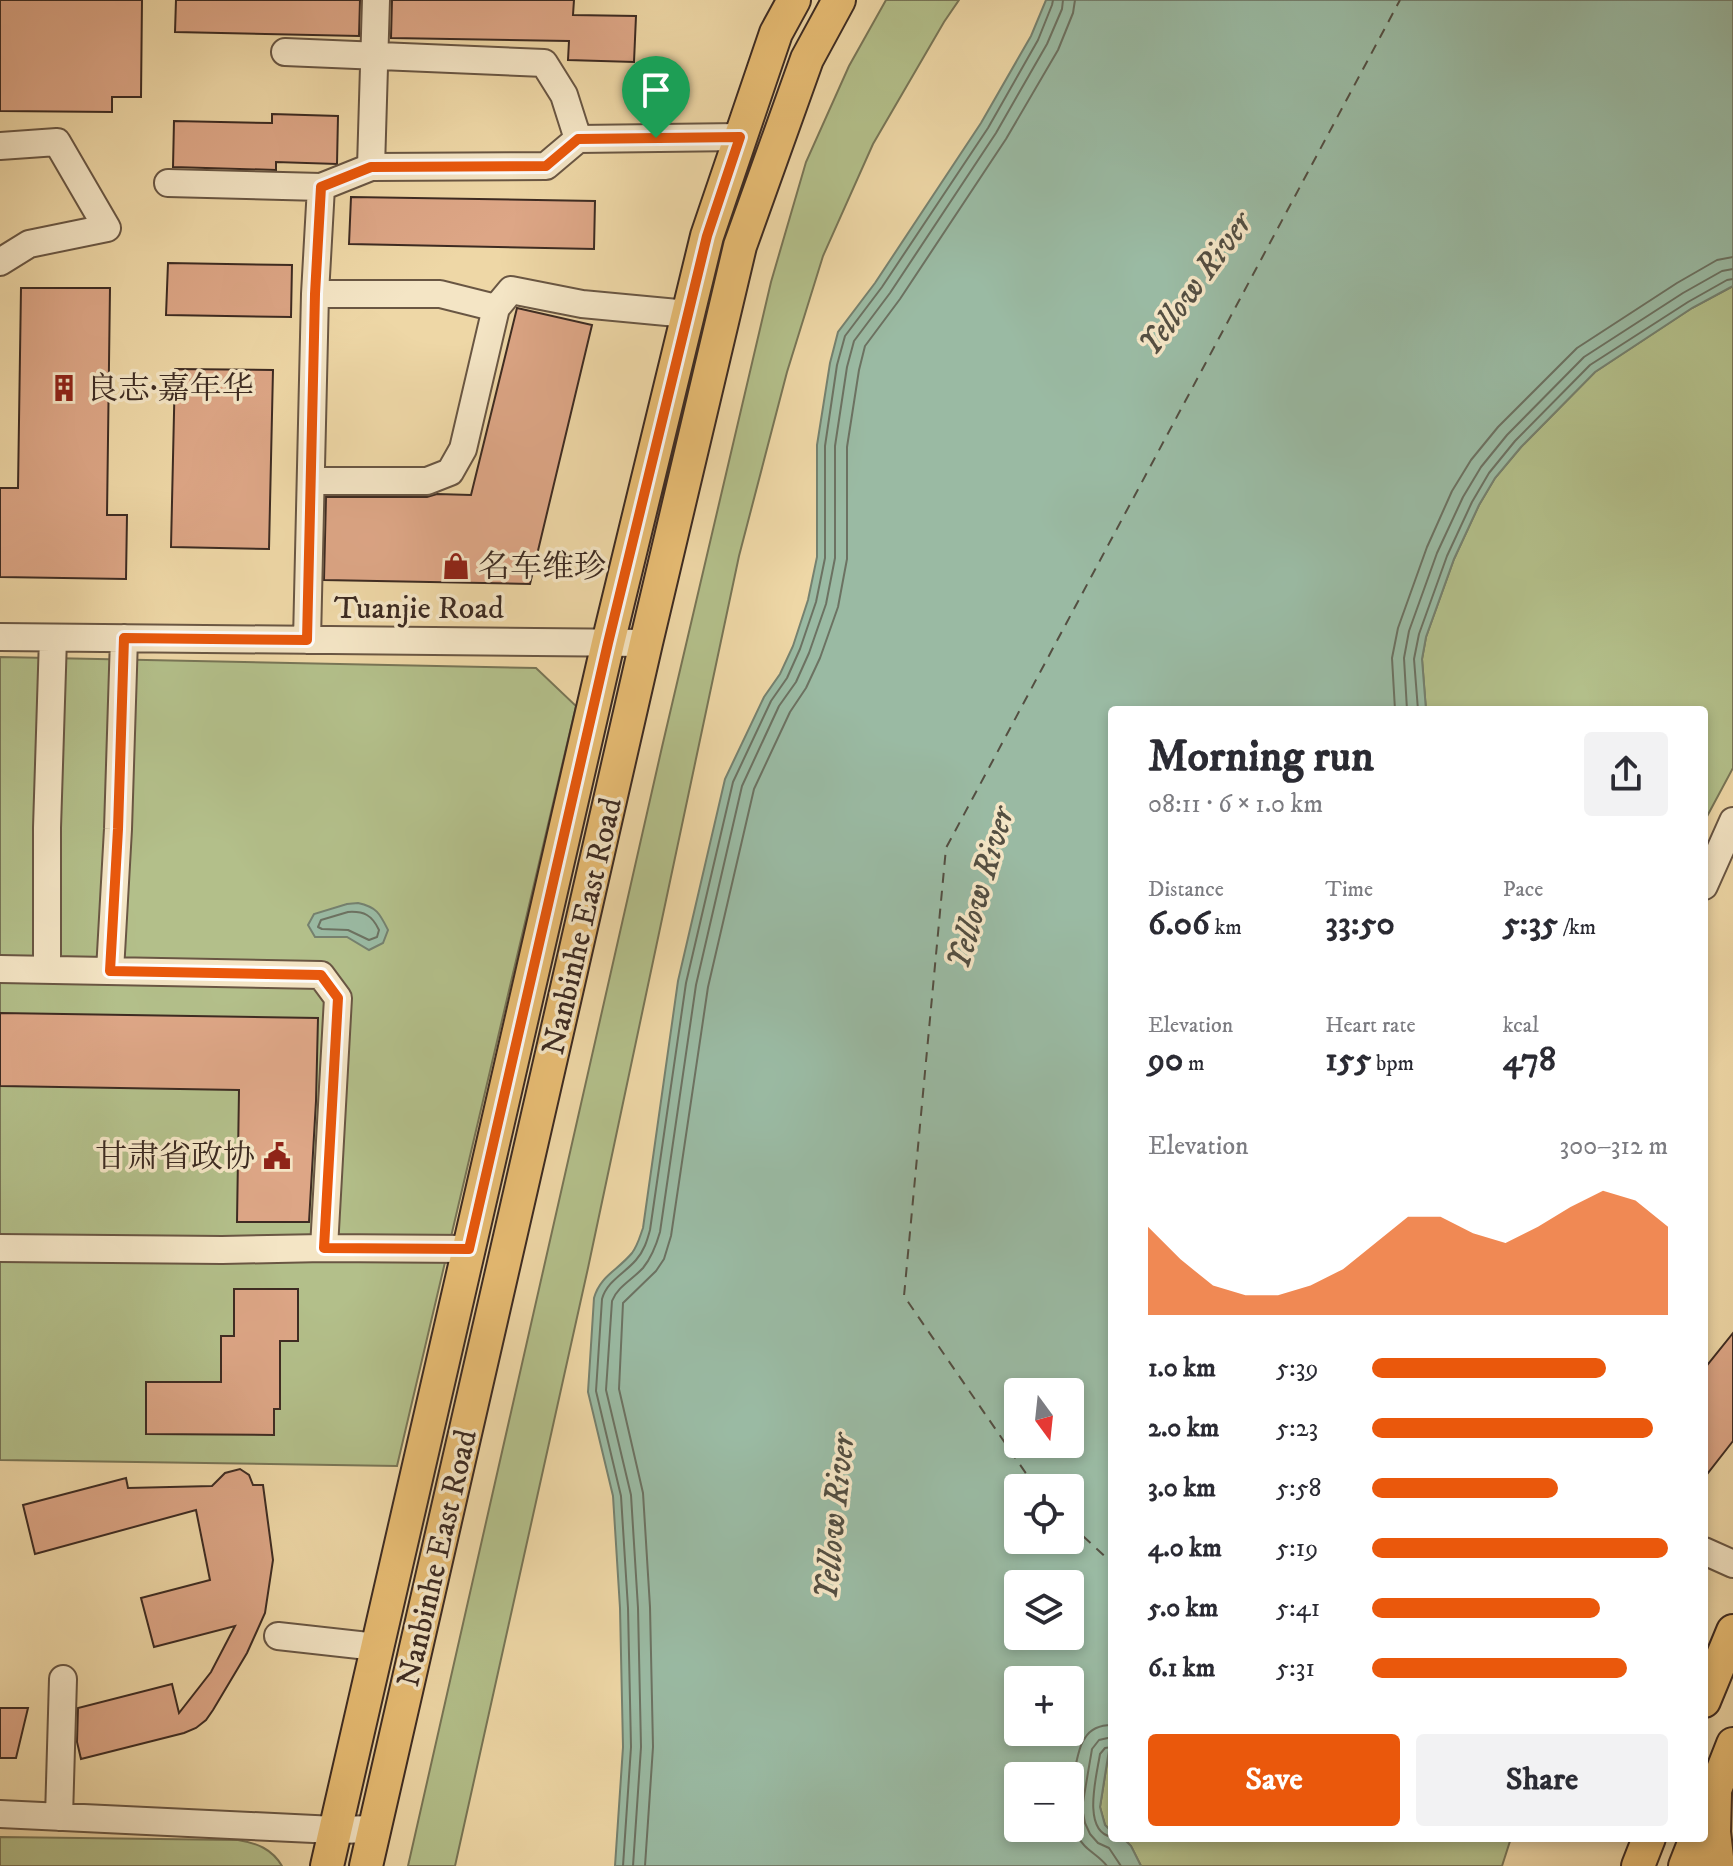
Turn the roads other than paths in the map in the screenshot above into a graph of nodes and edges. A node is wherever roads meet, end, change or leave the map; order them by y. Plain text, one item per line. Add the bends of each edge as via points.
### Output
1 (376, 0) edge
2 (794, 0) edge
3 (839, 0) edge
4 (285, 52) dead end
5 (374, 56) junction
6 (740, 137) junction
7 (578, 139) junction
8 (0, 146) edge
9 (371, 167) junction
10 (168, 183) dead end
11 (321, 187) junction
12 (0, 262) edge
13 (315, 294) junction
14 (496, 308) junction
15 (688, 314) junction
16 (311, 481) junction
17 (0, 637) edge
18 (53, 638) junction
19 (124, 638) junction
20 (307, 640) junction
21 (608, 643) junction
22 (646, 643) junction
23 (1733, 821) edge
24 (1708, 877) edge
25 (0, 969) edge
26 (47, 970) junction
27 (110, 971) junction
28 (0, 1248) edge
29 (324, 1248) junction
30 (469, 1249) junction
31 (1708, 1553) edge
32 (1733, 1564) edge
33 (1733, 1631) edge
34 (278, 1636) dead end
35 (377, 1647) junction
36 (63, 1679) dead end
37 (1708, 1691) edge
38 (1733, 1744) edge
39 (1710, 1803) edge
40 (0, 1814) edge
41 (59, 1817) junction
42 (375, 1829) junction
43 (335, 1830) junction
44 (1647, 1842) edge
45 (1694, 1842) edge
46 (327, 1866) edge
47 (366, 1866) edge
48 (1638, 1866) edge
49 (1685, 1866) edge
50 (1718, 1866) edge

1 - 5 street
2 - 6 main road, Nanbinhe East Road via 776,33
3 - 22 main road, Nanbinhe East Road via 807,59 740,246
4 - 5 street
5 - 7 street via 544,63 564,95
5 - 9 street
6 - 7 street
6 - 15 main road, Nanbinhe East Road
7 - 9 street via 546,166
8 - 12 street via 57,142 107,228 29,244
9 - 11 street
10 - 11 street
11 - 13 street
13 - 14 street via 440,294
13 - 16 street
14 - 15 street via 511,290 582,304
14 - 16 street via 463,449 450,472 427,481
15 - 21 main road, Nanbinhe East Road
16 - 20 street
17 - 18 street, Tuanjie Road
18 - 19 street, Tuanjie Road
18 - 26 street
19 - 20 street, Tuanjie Road
19 - 27 street
20 - 21 street, Tuanjie Road
21 - 22 street, Tuanjie Road
21 - 30 main road, Nanbinhe East Road
22 - 42 main road, Nanbinhe East Road
23 - 24 street
25 - 26 street
26 - 27 street
27 - 29 street via 321,975 338,998
28 - 29 street
29 - 30 street
30 - 35 main road, Nanbinhe East Road
31 - 32 street
33 - 37 main road
34 - 35 street
35 - 43 main road, Nanbinhe East Road
36 - 41 street
38 - 39 main road
39 - 50 main road
40 - 41 street
41 - 43 street
42 - 43 street
42 - 47 main road, Nanbinhe East Road
43 - 46 main road, Nanbinhe East Road
44 - 48 main road
45 - 49 main road

